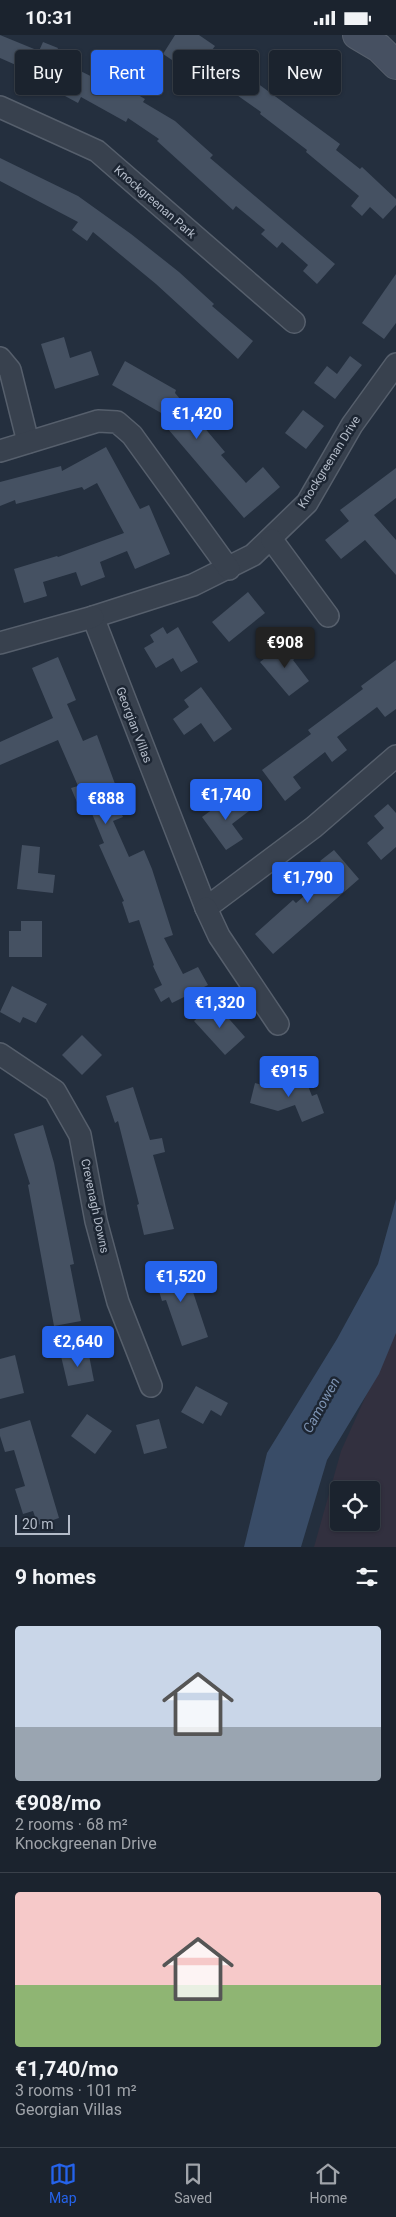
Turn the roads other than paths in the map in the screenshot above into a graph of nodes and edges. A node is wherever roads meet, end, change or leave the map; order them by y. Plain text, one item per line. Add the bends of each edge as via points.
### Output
1 (357, 35) edge
2 (396, 65) edge
3 (0, 107) edge
4 (294, 322) dead end
5 (0, 358) edge
6 (396, 364) edge
7 (28, 442) junction
8 (0, 451) edge
9 (272, 539) junction
10 (229, 569) junction
11 (328, 616) dead end
12 (93, 617) junction
13 (0, 643) edge
14 (396, 756) edge
15 (206, 908) junction
16 (278, 1024) dead end
17 (0, 1054) edge
18 (151, 1386) dead end

1 - 2 main road via 379,48
3 - 4 street, Knockgreenan Park via 97,151
5 - 7 street via 10,370
6 - 9 street, Knockgreenan Drive via 352,425 307,503
7 - 8 street
7 - 10 street via 98,421 117,422 132,435
9 - 10 street, Knockgreenan Drive
9 - 11 street
10 - 12 street via 193,585
12 - 13 street
12 - 15 street, Georgian Villas
14 - 15 street via 314,827
15 - 16 street, Georgian Villas via 219,936
17 - 18 street, Crevenagh Downs via 56,1091 80,1135 96,1221 118,1302

